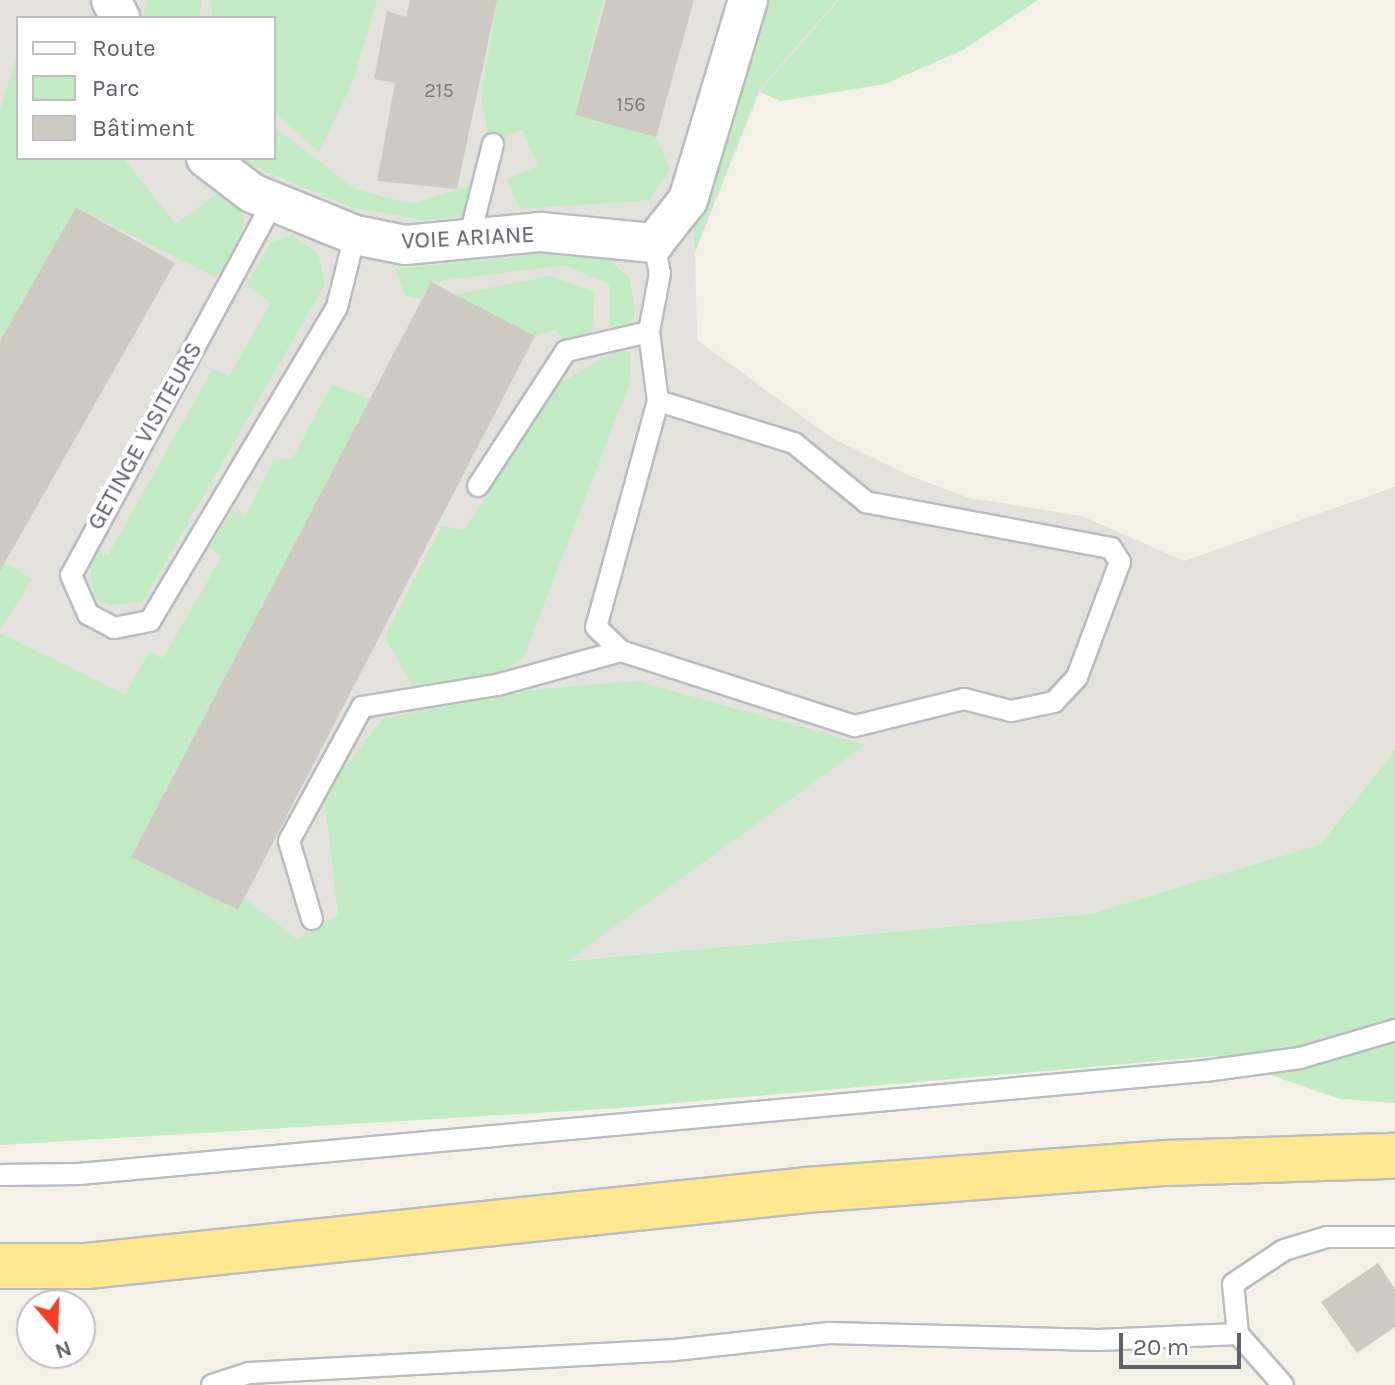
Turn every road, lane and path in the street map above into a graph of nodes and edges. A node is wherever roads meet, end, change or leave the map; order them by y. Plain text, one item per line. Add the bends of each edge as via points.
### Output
1 (748, 0) edge
2 (493, 144) dead end
3 (209, 160) edge
4 (273, 202) junction
5 (355, 235) junction
6 (469, 239) junction
7 (654, 243) junction
8 (649, 332) junction
9 (658, 401) junction
10 (478, 486) dead end
11 (621, 651) junction
12 (312, 919) dead end
13 (1395, 1030) edge
14 (1395, 1156) edge
15 (0, 1175) edge
16 (1395, 1237) edge
17 (0, 1266) edge
18 (1238, 1334) junction
19 (212, 1385) edge
20 (1283, 1385) edge

1 - 7 street via 688,200
2 - 6 lane
3 - 4 street, VOIE ARIANE
4 - 5 street, VOIE ARIANE
4 - 5 lane, GETINGE VISITEURS via 71,575 79,602 101,622 126,628 150,621 337,307
5 - 6 street, VOIE ARIANE via 405,245
6 - 7 street, VOIE ARIANE via 541,232
7 - 8 lane via 660,273
8 - 9 lane
8 - 10 lane via 566,351
9 - 11 lane via 596,627
9 - 11 lane via 794,443 866,502 1072,535 1111,548 1120,562 1077,677 1054,702 1011,711 964,699 855,726
11 - 12 lane via 497,685 362,707 289,841
13 - 15 lane via 1300,1058 1205,1071 79,1174
14 - 17 highway via 1167,1163 806,1190 87,1266
16 - 18 lane via 1327,1237 1284,1250 1233,1284
18 - 19 lane via 1098,1340 829,1333 675,1350 249,1373
18 - 20 lane

